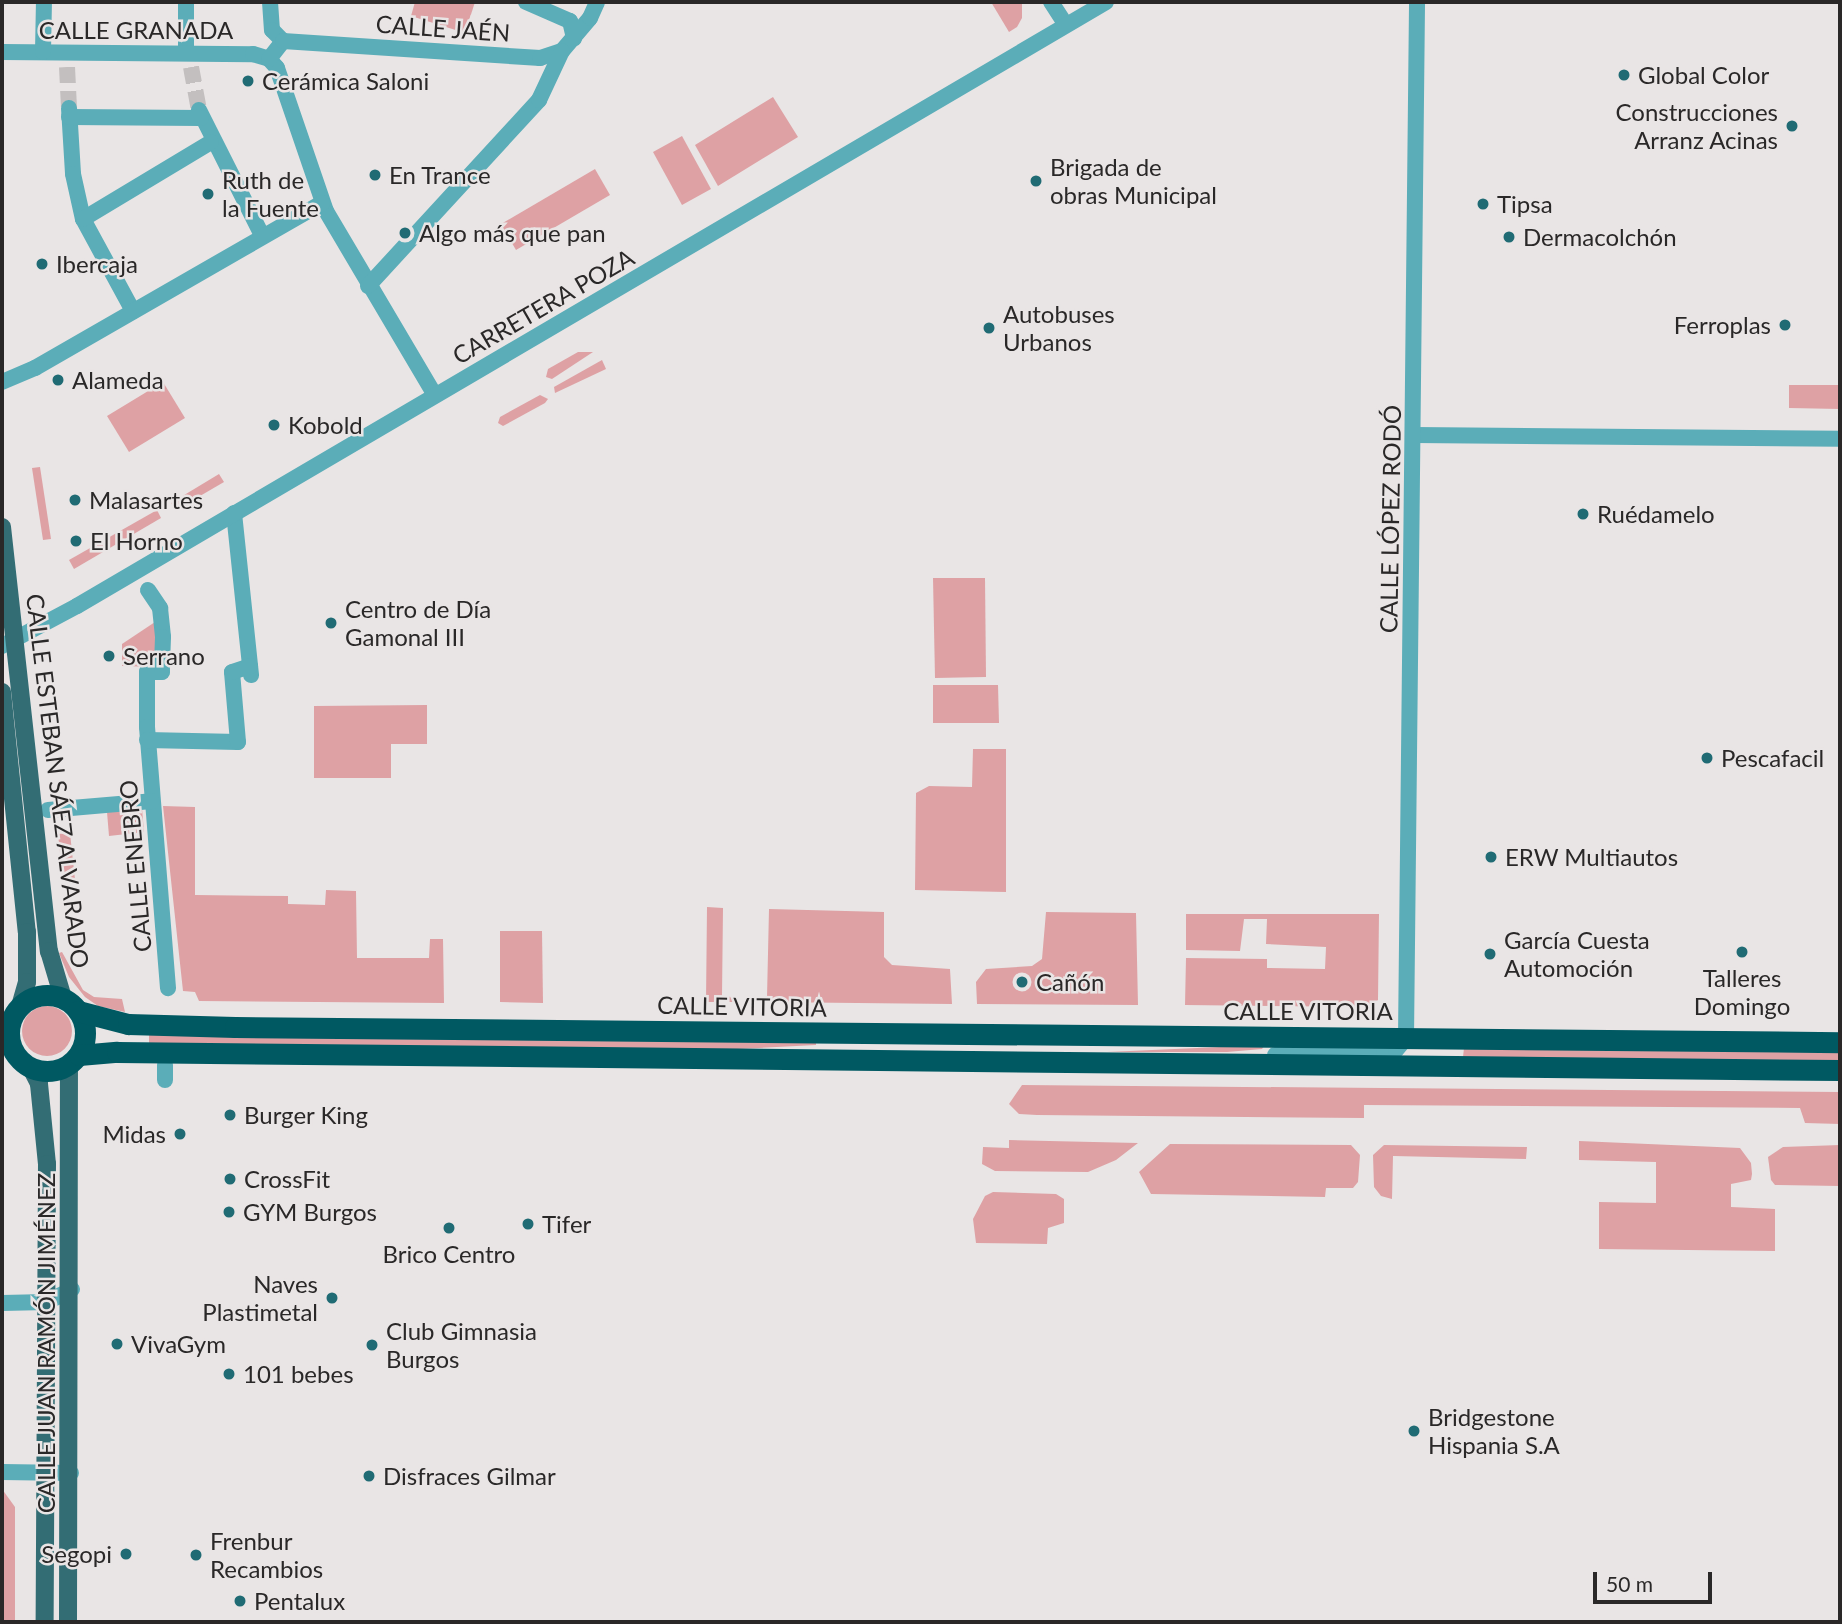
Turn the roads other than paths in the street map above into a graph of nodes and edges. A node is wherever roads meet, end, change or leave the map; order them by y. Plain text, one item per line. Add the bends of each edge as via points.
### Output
1 (44, 2) edge
2 (186, 2) edge
3 (270, 2) edge
4 (526, 2) edge
5 (597, 2) edge
6 (1051, 2) edge
7 (1106, 2) edge
8 (1417, 2) edge
9 (1066, 25) junction
10 (283, 41) junction
11 (568, 45) junction
12 (2, 52) edge
13 (43, 52) junction
14 (189, 58) junction
15 (269, 59) junction
16 (211, 142) junction
17 (322, 203) junction
18 (83, 219) junction
19 (262, 235) junction
20 (368, 286) junction
21 (133, 311) junction
22 (2, 382) edge
23 (435, 395) junction
24 (1414, 435) junction
25 (1840, 439) edge
26 (234, 513) junction
27 (2, 527) edge
28 (148, 590) dead end
29 (9, 642) edge
30 (2, 692) edge
31 (147, 740) junction
32 (152, 801) junction
33 (48, 810) dead end
34 (167, 988) dead end
35 (71, 1004) junction
36 (11, 1017) edge
37 (1406, 1038) junction
38 (1840, 1042) edge
39 (8, 1053) edge
40 (74, 1060) junction
41 (1232, 1065) junction
42 (1445, 1066) junction
43 (31, 1068) junction
44 (1840, 1070) edge
45 (72, 1289) junction
46 (47, 1302) junction
47 (2, 1303) edge
48 (2, 1472) edge
49 (46, 1473) junction
50 (71, 1474) junction
51 (44, 1622) edge
52 (68, 1622) edge

1 - 13 street
2 - 14 street
3 - 10 street via 272,30
4 - 11 street via 570,21
5 - 11 street
6 - 9 street
7 - 9 street, CARRETERA POZA
8 - 24 street, CALLE LÓPEZ RODÓ
9 - 23 street, CARRETERA POZA
10 - 11 street, CALLE JAÉN via 540,58
10 - 15 street
11 - 20 street via 539,100
12 - 13 street, CALLE GRANADA
13 - 14 street, CALLE GRANADA via 66,60
14 - 15 street, CALLE GRANADA via 253,54
15 - 17 street via 277,68
16 - 18 street
16 - 18 street via 200,114 69,112 73,174
16 - 19 street
17 - 19 street
17 - 20 street
18 - 21 street
19 - 21 street
20 - 23 street
21 - 22 street via 35,369
23 - 26 street, CARRETERA POZA
24 - 25 street
24 - 37 street, CALLE LÓPEZ RODÓ
26 - 29 street, CARRETERA POZA
26 - 31 street via 251,671 232,673 238,742
27 - 29 main road, CALLE ESTEBAN SÁEZ ALVARADO
28 - 31 street, CALLE ENEBRO via 160,608 163,637 162,672 147,672
29 - 35 main road, CALLE ESTEBAN SÁEZ ALVARADO via 49,951
30 - 36 main road, CALLE ESTEBAN SÁEZ ALVARADO via 27,932 27,982
31 - 32 street, CALLE ENEBRO
32 - 33 street
32 - 34 street, CALLE ENEBRO
35 - 36 highway via 40,995
35 - 37 highway, CALLE VITORIA via 128,1024 235,1027
35 - 40 highway via 86,1033
36 - 39 highway
37 - 38 highway, CALLE VITORIA
37 - 41 street, CALLE VITORIA via 1396,1050 1384,1053 1282,1054
37 - 42 highway
39 - 43 highway
40 - 41 highway, CALLE VITORIA via 117,1052
40 - 43 highway via 44,1072
40 - 45 main road, CALLE JUAN RAMÓN JIMÉNEZ
41 - 42 highway, CALLE VITORIA
42 - 44 highway, CALLE VITORIA
43 - 46 main road, CALLE JUAN RAMÓN JIMÉNEZ via 38,1084 47,1164
45 - 46 street
45 - 50 main road, CALLE JUAN RAMÓN JIMÉNEZ
46 - 47 street
46 - 49 main road, CALLE JUAN RAMÓN JIMÉNEZ
48 - 49 street
49 - 50 street
49 - 51 main road, CALLE JUAN RAMÓN JIMÉNEZ
50 - 52 main road, CALLE JUAN RAMÓN JIMÉNEZ

